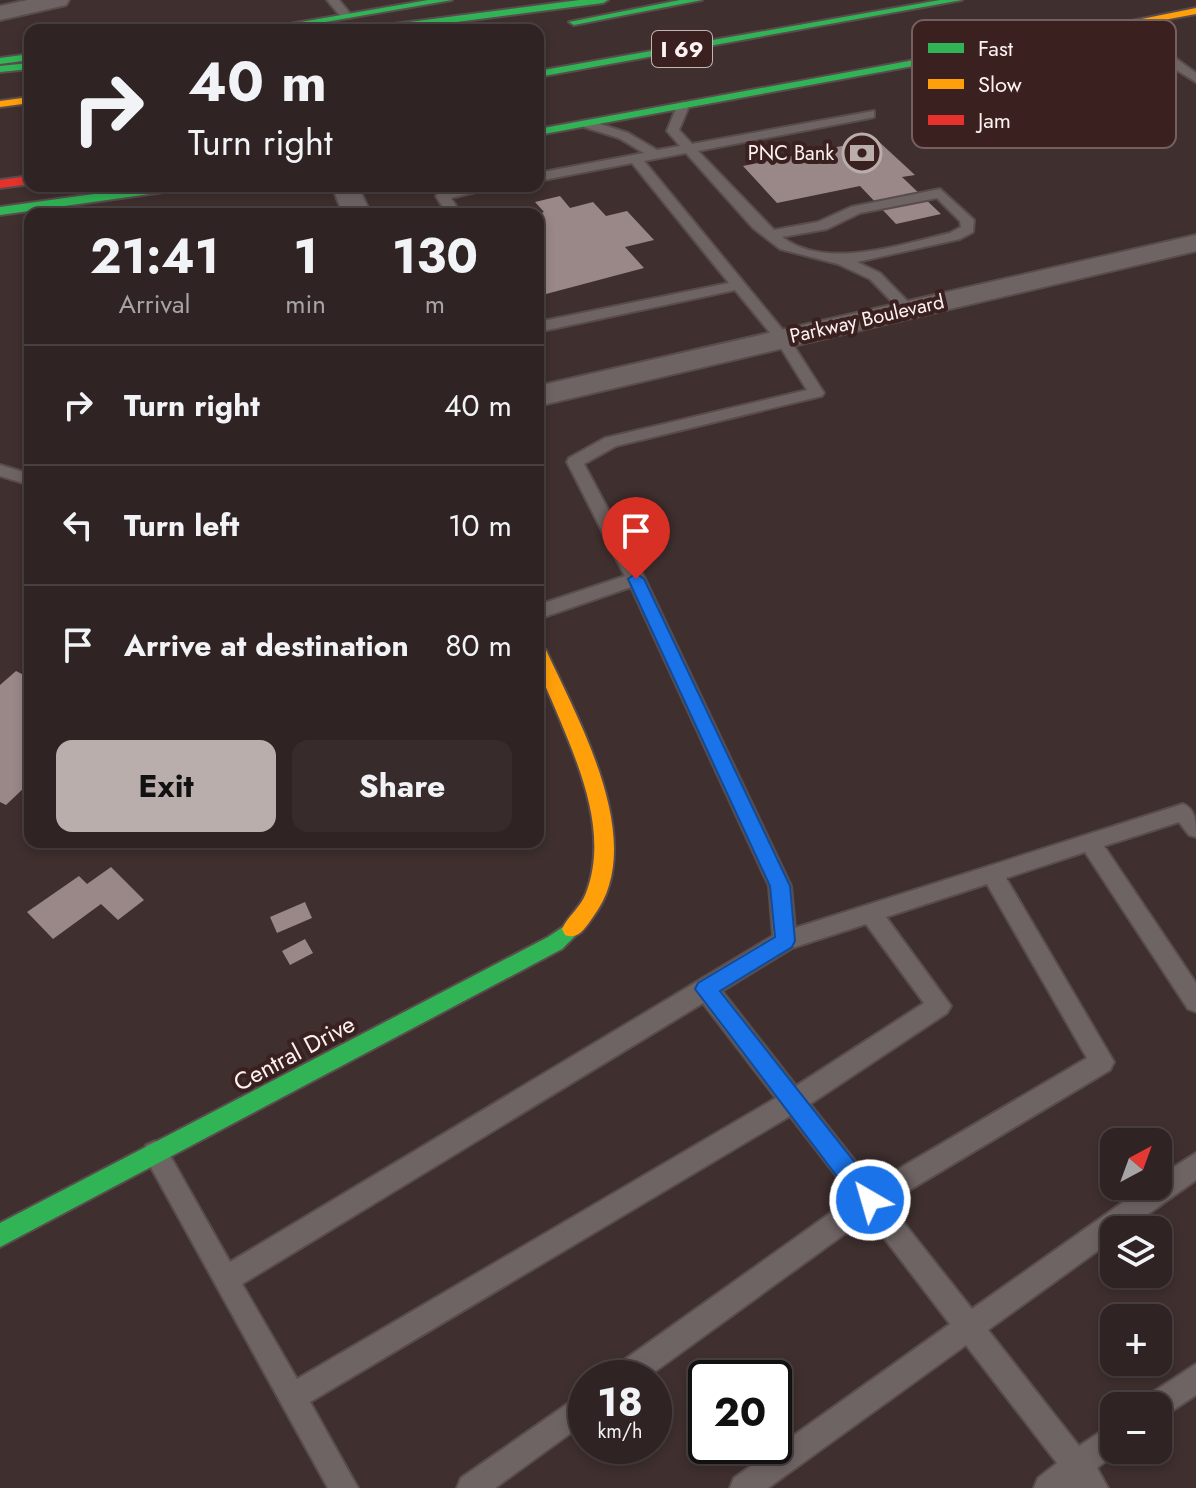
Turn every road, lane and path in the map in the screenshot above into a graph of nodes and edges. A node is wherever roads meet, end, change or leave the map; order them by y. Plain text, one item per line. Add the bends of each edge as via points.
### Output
1 (58, 0) edge
2 (333, 0) edge
3 (447, 0) edge
4 (603, 0) edge
5 (697, 0) edge
6 (957, 0) edge
7 (1196, 11) edge
8 (0, 13) edge
9 (346, 16) junction
10 (1147, 20) edge
11 (297, 24) edge
12 (417, 24) edge
13 (559, 25) dead end
14 (24, 58) edge
15 (0, 61) edge
16 (912, 64) edge
17 (1176, 64) edge
18 (587, 66) junction
19 (24, 67) edge
20 (0, 69) edge
21 (544, 73) edge
22 (1196, 78) edge
23 (544, 88) edge
24 (24, 101) edge
25 (0, 104) edge
26 (683, 106) junction
27 (870, 114) dead end
28 (588, 124) junction
29 (544, 131) edge
30 (690, 149) junction
31 (655, 155) junction
32 (636, 159) junction
33 (544, 176) edge
34 (24, 181) edge
35 (0, 184) edge
36 (135, 192) edge
37 (463, 192) edge
38 (450, 208) edge
39 (0, 211) edge
40 (771, 235) junction
41 (1196, 243) edge
42 (843, 261) junction
43 (739, 285) junction
44 (907, 309) junction
45 (544, 326) edge
46 (782, 338) junction
47 (544, 395) edge
48 (0, 470) edge
49 (24, 478) edge
50 (636, 579) junction
51 (544, 610) edge
52 (544, 665) edge
53 (1196, 829) edge
54 (1090, 842) junction
55 (992, 873) junction
56 (870, 913) junction
57 (785, 941) junction
58 (706, 989) junction
59 (1196, 1002) edge
60 (793, 1101) junction
61 (155, 1153) junction
62 (1196, 1165) edge
63 (870, 1200) junction
64 (0, 1235) edge
65 (225, 1280) junction
66 (969, 1328) junction
67 (648, 1360) edge
68 (1196, 1378) edge
69 (1172, 1395) edge
70 (292, 1397) junction
71 (568, 1418) edge
72 (1100, 1447) edge
73 (1076, 1465) junction
74 (344, 1488) edge
75 (471, 1488) edge
76 (744, 1488) edge
77 (1048, 1488) edge
78 (1094, 1488) edge

1 - 8 street
2 - 9 lane
3 - 9 main road
4 - 12 main road
5 - 13 main road, I 69
6 - 18 main road, I 69
7 - 10 main road
9 - 11 main road
14 - 15 main road
16 - 26 main road
17 - 22 lane
18 - 21 main road, I 69
18 - 23 main road
19 - 20 main road
24 - 25 main road
26 - 28 main road
26 - 30 lane via 673,131
27 - 30 lane
28 - 29 main road
28 - 31 lane via 638,141
30 - 31 lane
30 - 40 lane
31 - 32 lane
32 - 33 lane
32 - 43 lane
34 - 35 main road
36 - 39 main road
37 - 38 lane via 443,196
40 - 42 lane via 785,246
40 - 42 lane via 940,193 967,220 968,229 955,236
41 - 44 street, Parkway Boulevard
42 - 44 lane via 875,276
43 - 45 lane
43 - 46 lane
44 - 46 street, Parkway Boulevard
46 - 47 street, Parkway Boulevard
46 - 50 lane via 816,393 611,442 575,462
48 - 49 lane
50 - 51 lane
50 - 57 lane via 780,886
52 - 61 main road, Central Drive via 595,789 604,825 606,864 599,898 580,924 555,943
53 - 54 lane via 1183,812
54 - 55 lane
54 - 59 lane
55 - 56 lane
55 - 63 lane via 1102,1062
56 - 57 lane
56 - 60 lane via 939,1006
57 - 58 lane
58 - 60 lane
58 - 65 lane
60 - 63 lane
60 - 70 lane
61 - 64 main road, Central Drive
61 - 65 lane
62 - 66 lane
63 - 66 lane
63 - 67 lane
65 - 70 lane
66 - 73 lane
66 - 76 lane
68 - 69 lane
70 - 74 lane
71 - 75 lane
72 - 73 lane
73 - 77 lane
73 - 78 lane

